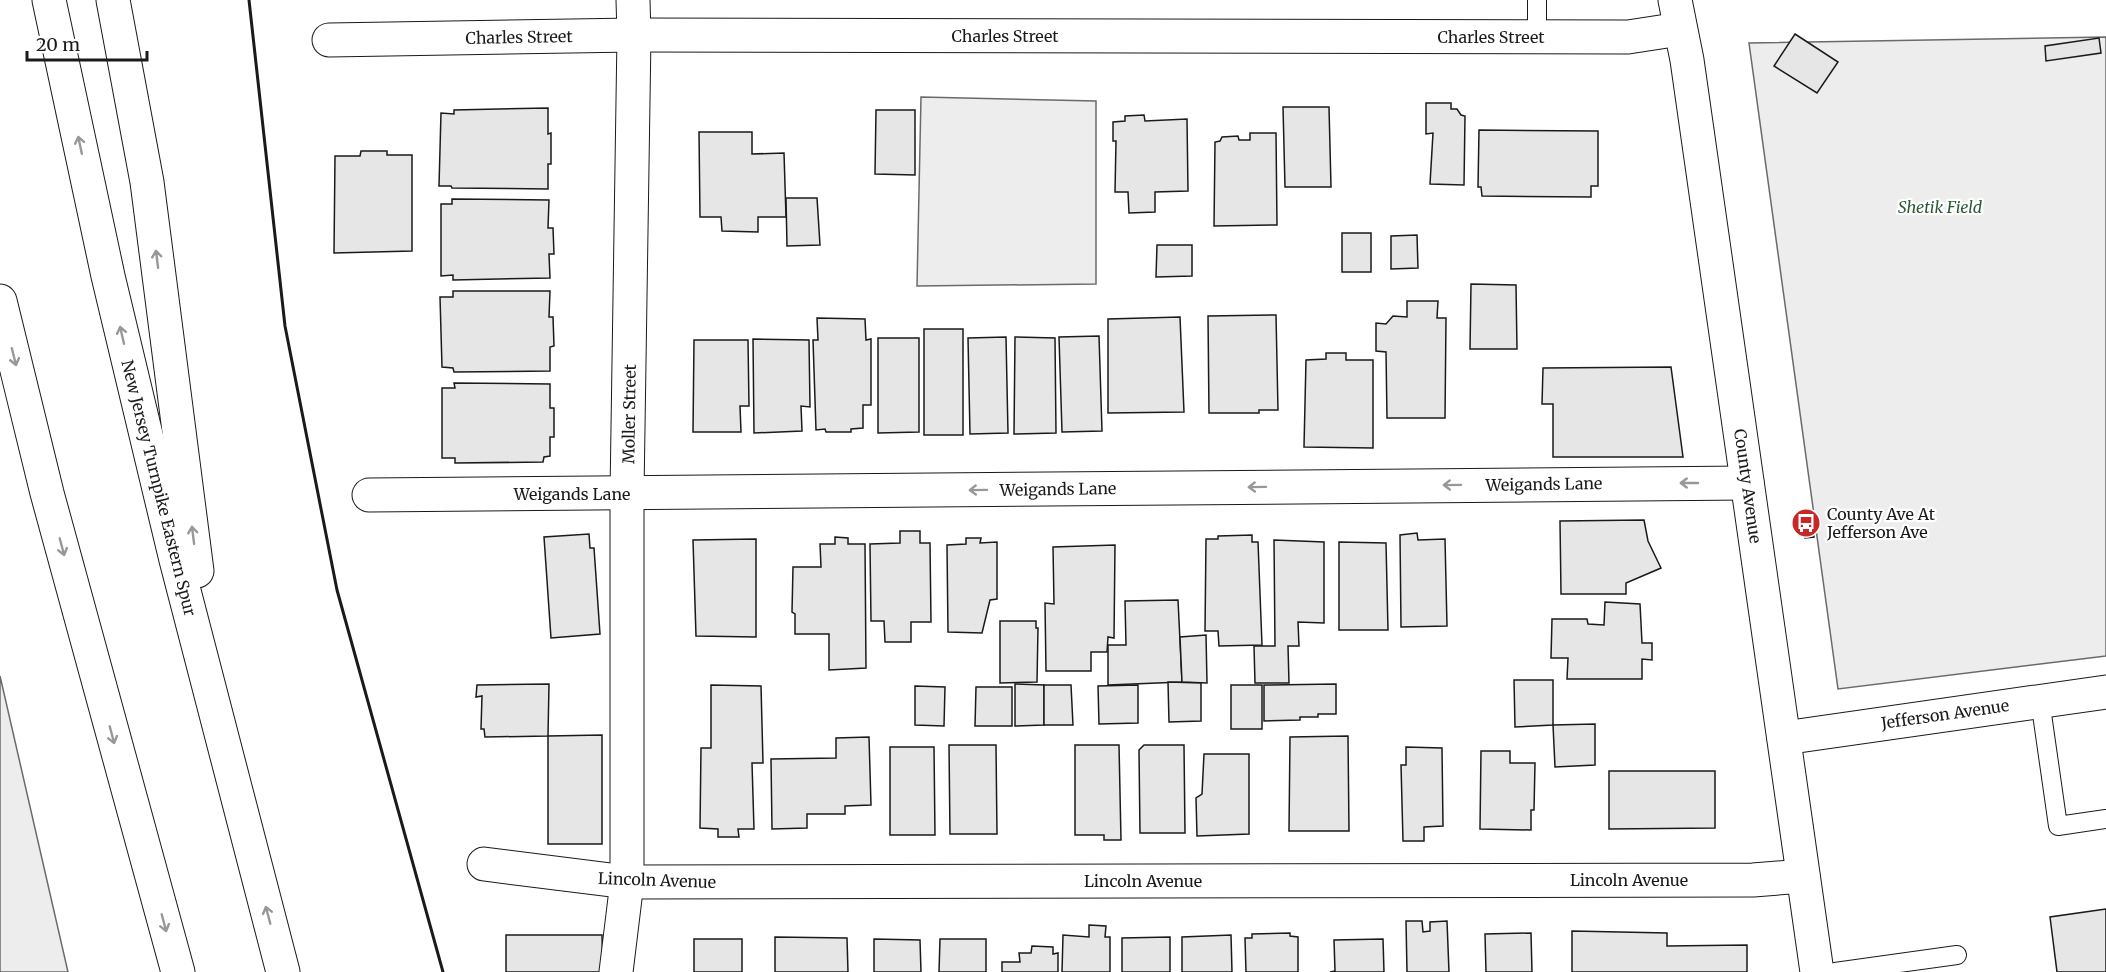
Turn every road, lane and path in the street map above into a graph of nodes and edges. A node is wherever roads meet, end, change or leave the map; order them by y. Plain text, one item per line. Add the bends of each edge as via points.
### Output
1 (49, 0) edge
2 (113, 0) edge
3 (633, 0) edge
4 (1537, 0) edge
5 (1677, 15) edge
6 (634, 35) junction
7 (1537, 37) junction
8 (329, 40) dead end
9 (0, 301) edge
10 (1747, 483) junction
11 (627, 493) junction
12 (369, 495) dead end
13 (2106, 692) edge
14 (2040, 700) junction
15 (216, 718) junction
16 (1784, 738) junction
17 (2106, 819) edge
18 (484, 864) dead end
19 (1803, 876) junction
20 (627, 882) junction
21 (1958, 955) dead end
22 (178, 972) edge
23 (284, 972) edge
24 (616, 972) edge
25 (1817, 972) edge
26 (1835, 972) edge

15 -> 1 main road, New Jersey Turnpike Eastern Spur via 108,276
15 -> 2 main road via 147,182
3 - 6 main road, Moller Street
4 - 7 lane
5 - 7 main road, Charles Street via 1628,37
5 - 10 main road, County Avenue
6 - 7 main road, Charles Street
6 - 8 main road, Charles Street
6 - 11 main road, Moller Street
9 -> 22 main road via 50,504
10 -> 11 main road, Weigands Lane
10 - 16 main road, County Avenue
11 - 12 main road, Weigands Lane
11 - 20 main road, Moller Street
13 - 14 main road, Jefferson Avenue
14 - 16 main road, Jefferson Avenue
14 - 17 lane via 2058,826
23 -> 15 main road, New Jersey Turnpike Eastern Spur
16 - 19 main road, County Avenue
18 - 20 main road, Lincoln Avenue
19 - 20 main road, Lincoln Avenue via 1741,880
19 - 25 main road, County Avenue
20 - 24 main road, Moller Street
21 - 26 lane

